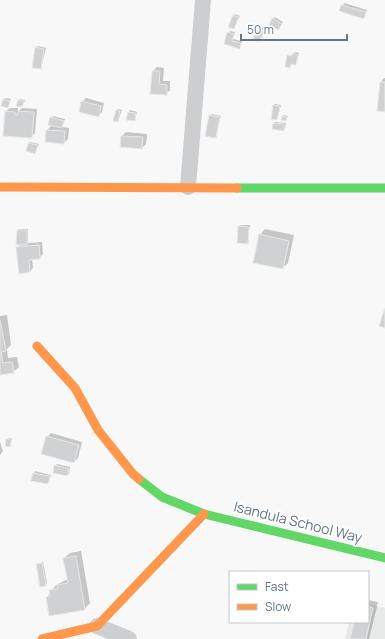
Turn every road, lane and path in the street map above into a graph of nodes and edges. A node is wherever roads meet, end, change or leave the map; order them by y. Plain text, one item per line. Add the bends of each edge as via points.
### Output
1 (203, 0) edge
2 (0, 187) edge
3 (188, 187) junction
4 (385, 188) edge
5 (37, 346) dead end
6 (204, 514) junction
7 (385, 558) edge
8 (97, 626) junction
9 (42, 639) edge
10 (129, 639) edge

1 - 3 street
2 - 3 street
3 - 4 street
5 - 6 street, Isandula School Way via 75,388 98,430 133,474 162,496
6 - 7 street, Isandula School Way
6 - 8 street
8 - 9 street
8 - 10 street

